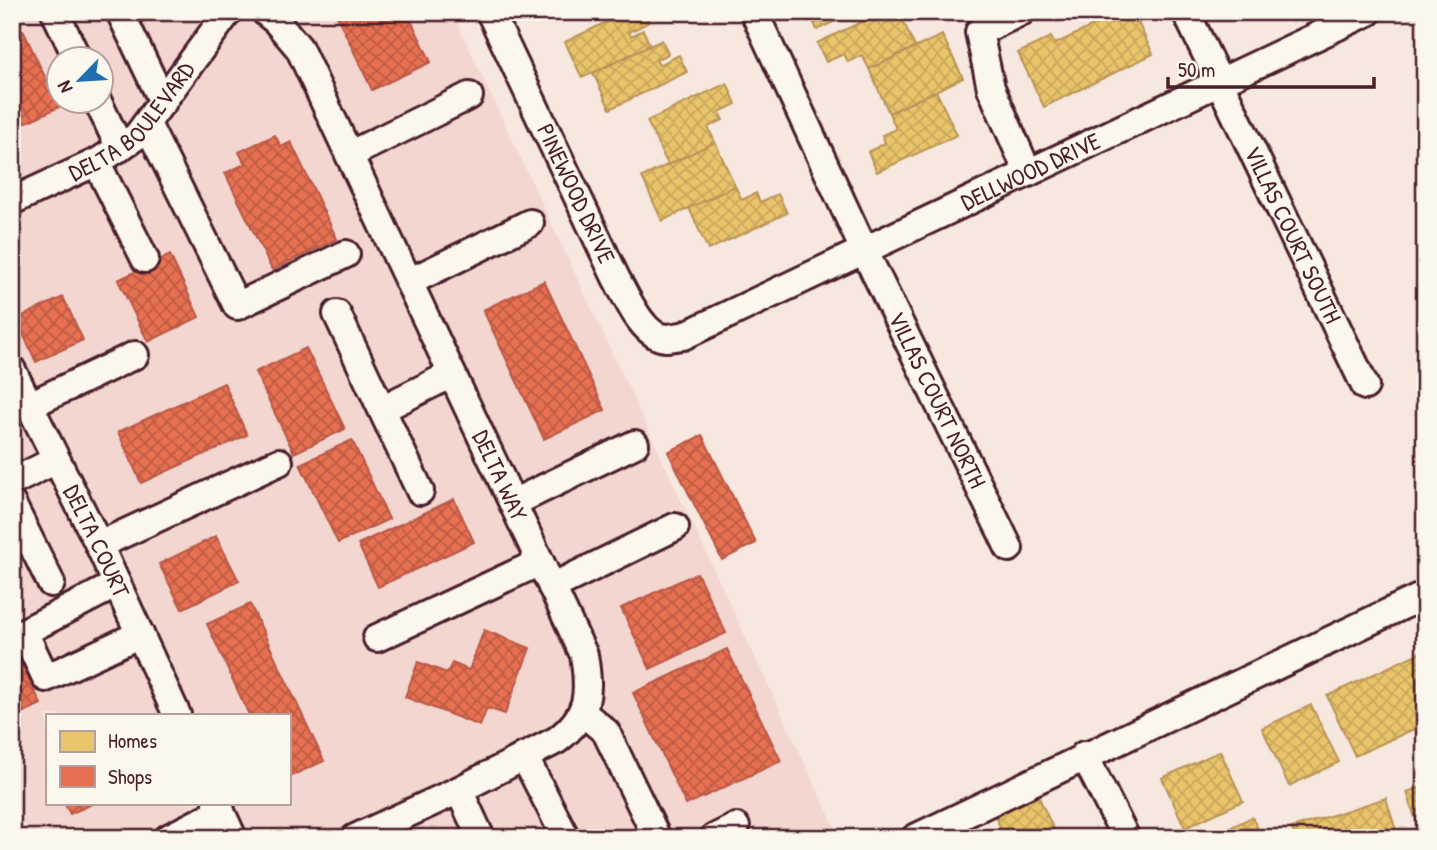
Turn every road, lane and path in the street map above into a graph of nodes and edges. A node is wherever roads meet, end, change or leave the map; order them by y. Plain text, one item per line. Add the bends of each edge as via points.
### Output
1 (55, 12) edge
2 (120, 12) edge
3 (228, 12) edge
4 (265, 12) edge
5 (490, 12) edge
6 (754, 12) edge
7 (1021, 12) edge
8 (1186, 12) edge
9 (1368, 12) edge
10 (71, 46) edge
11 (1219, 83) junction
12 (469, 96) dead end
13 (163, 102) junction
14 (105, 116) edge
15 (147, 124) junction
16 (120, 148) junction
17 (349, 155) junction
18 (97, 163) junction
19 (1028, 173) junction
20 (12, 201) edge
21 (530, 223) dead end
22 (864, 250) junction
23 (346, 254) dead end
24 (145, 259) dead end
25 (409, 282) junction
26 (337, 314) dead end
27 (693, 331) joint
28 (135, 355) dead end
29 (13, 373) edge
30 (452, 374) junction
31 (1365, 386) dead end
32 (30, 405) junction
33 (382, 410) junction
34 (635, 444) dead end
35 (56, 460) junction
36 (279, 462) dead end
37 (12, 482) edge
38 (420, 491) dead end
39 (513, 503) junction
40 (12, 504) edge
41 (675, 527) dead end
42 (99, 545) junction
43 (1009, 548) dead end
44 (540, 562) junction
45 (51, 583) dead end
46 (117, 584) junction
47 (552, 587) junction
48 (1425, 595) edge
49 (140, 634) junction
50 (377, 638) dead end
51 (582, 712) junction
52 (177, 714) edge
53 (1084, 755) junction
54 (524, 756) junction
55 (459, 790) junction
56 (219, 807) edge
57 (168, 838) edge
58 (233, 838) edge
59 (355, 838) edge
60 (481, 838) edge
61 (566, 838) edge
62 (657, 838) edge
63 (915, 838) edge
64 (1126, 838) edge

1 - 10 street
2 - 13 street
3 - 13 street, DELTA BOULEVARD
4 - 17 street, DELTA WAY via 299,48
5 - 27 street, PINEWOOD DRIVE via 638,319 664,338
6 - 22 street, VILLAS COURT NORTH
7 - 19 street via 979,32 991,88
8 - 11 street, VILLAS COURT SOUTH
9 - 11 street, DELLWOOD DRIVE
11 - 19 street, DELLWOOD DRIVE
11 - 31 street, VILLAS COURT SOUTH
12 - 17 street
13 - 15 street, DELTA BOULEVARD
14 - 16 street
15 - 16 street, DELTA BOULEVARD
15 - 23 street via 237,306
16 - 18 street, DELTA BOULEVARD
17 - 25 street, DELTA WAY
18 - 20 street, DELTA BOULEVARD
18 - 24 street
19 - 22 street, DELLWOOD DRIVE
21 - 25 street
22 - 27 street, DELLWOOD DRIVE
22 - 43 street, VILLAS COURT NORTH
25 - 30 street, DELTA WAY
26 - 33 street
28 - 32 street
29 - 32 street, DELTA COURT
30 - 33 street
30 - 39 street, DELTA WAY
32 - 35 street, DELTA COURT
33 - 38 street
34 - 39 street
35 - 37 street
35 - 42 street, DELTA COURT
36 - 42 street
39 - 44 street, DELTA WAY
40 - 45 street
41 - 47 street
42 - 46 street, DELTA COURT
44 - 47 street, DELTA WAY
44 - 50 street
46 - 49 street, DELTA COURT
46 - 49 street via 24,632 46,678
47 - 51 street, DELTA WAY via 584,656 589,684
48 - 53 street
49 - 52 street, DELTA COURT
51 - 54 street, DELTA WAY via 558,740
51 - 62 street via 606,732
53 - 63 street
53 - 64 street
54 - 55 street, DELTA WAY
54 - 61 street
55 - 59 street, DELTA WAY
55 - 60 street
56 - 57 street
56 - 58 street

